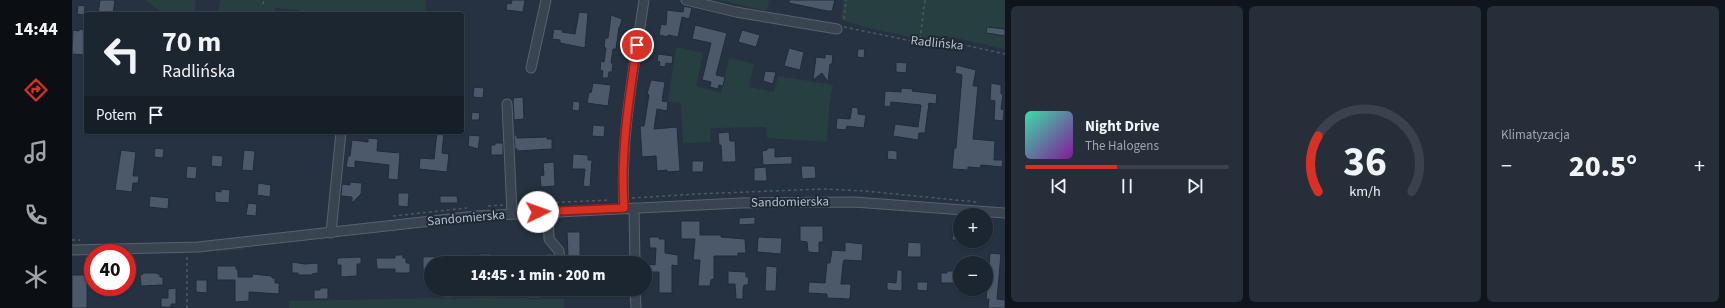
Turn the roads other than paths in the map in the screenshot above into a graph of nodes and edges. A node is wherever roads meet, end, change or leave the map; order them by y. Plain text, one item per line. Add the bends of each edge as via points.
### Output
1 (546, 0) edge
2 (644, 0) edge
3 (686, 0) edge
4 (841, 28) road end
5 (531, 68) dead end
6 (506, 104) dead end
7 (341, 134) edge
8 (624, 208) junction
9 (634, 208) junction
10 (548, 212) junction
11 (1005, 213) edge
12 (512, 214) junction
13 (331, 233) junction
14 (72, 250) edge
15 (559, 256) edge
16 (634, 256) edge
17 (635, 296) edge
18 (636, 308) edge

1 - 5 street
2 - 8 street via 630,90 624,153
3 - 4 street via 736,12
6 - 12 street
7 - 13 street
8 - 9 street, Sandomierska
8 - 10 street, Sandomierska
9 - 11 street, Sandomierska via 829,201
9 - 16 street
10 - 12 street, Sandomierska
10 - 15 street via 549,239 559,251
12 - 13 street, Sandomierska
13 - 14 street, Sandomierska via 198,247
17 - 18 street

